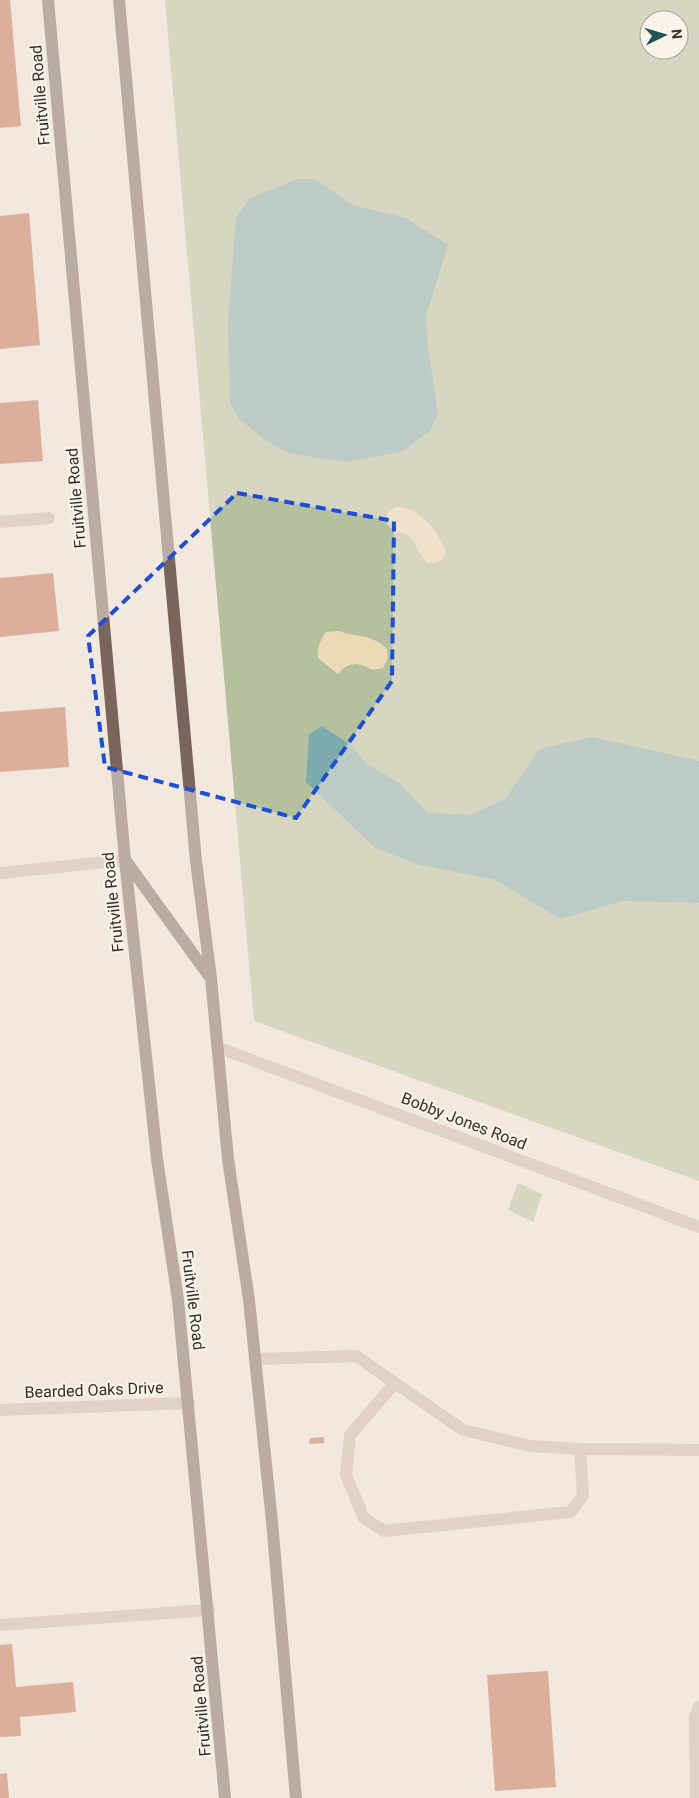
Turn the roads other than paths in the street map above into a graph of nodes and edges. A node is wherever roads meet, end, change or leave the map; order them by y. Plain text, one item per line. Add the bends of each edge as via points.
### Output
1 (48, 0) edge
2 (119, 0) edge
3 (49, 518) dead end
4 (0, 522) edge
5 (125, 860) junction
6 (0, 873) edge
7 (211, 978) junction
8 (217, 1047) junction
9 (699, 1227) edge
10 (255, 1358) junction
11 (394, 1383) junction
12 (189, 1403) junction
13 (0, 1410) edge
14 (580, 1449) junction
15 (699, 1450) edge
16 (209, 1610) junction
17 (0, 1625) edge
18 (699, 1707) edge
19 (226, 1798) edge
20 (296, 1798) edge
21 (696, 1798) edge

1 - 5 main road, Fruitville Road
2 - 7 main road via 196,861
3 - 4 street
5 - 6 street
5 - 7 main road
5 - 12 main road, Fruitville Road via 157,1159
7 - 8 main road
8 - 9 street, Bobby Jones Road
8 - 10 main road via 228,1160
10 - 11 street via 356,1356
10 - 20 main road
11 - 14 street via 463,1430 531,1446
11 - 14 street via 350,1435 346,1475 364,1518 384,1531 571,1512 584,1495
12 - 13 street, Bearded Oaks Drive
12 - 16 main road, Fruitville Road
14 - 15 street
16 - 17 street
16 - 19 main road, Fruitville Road
18 - 21 street via 695,1717

